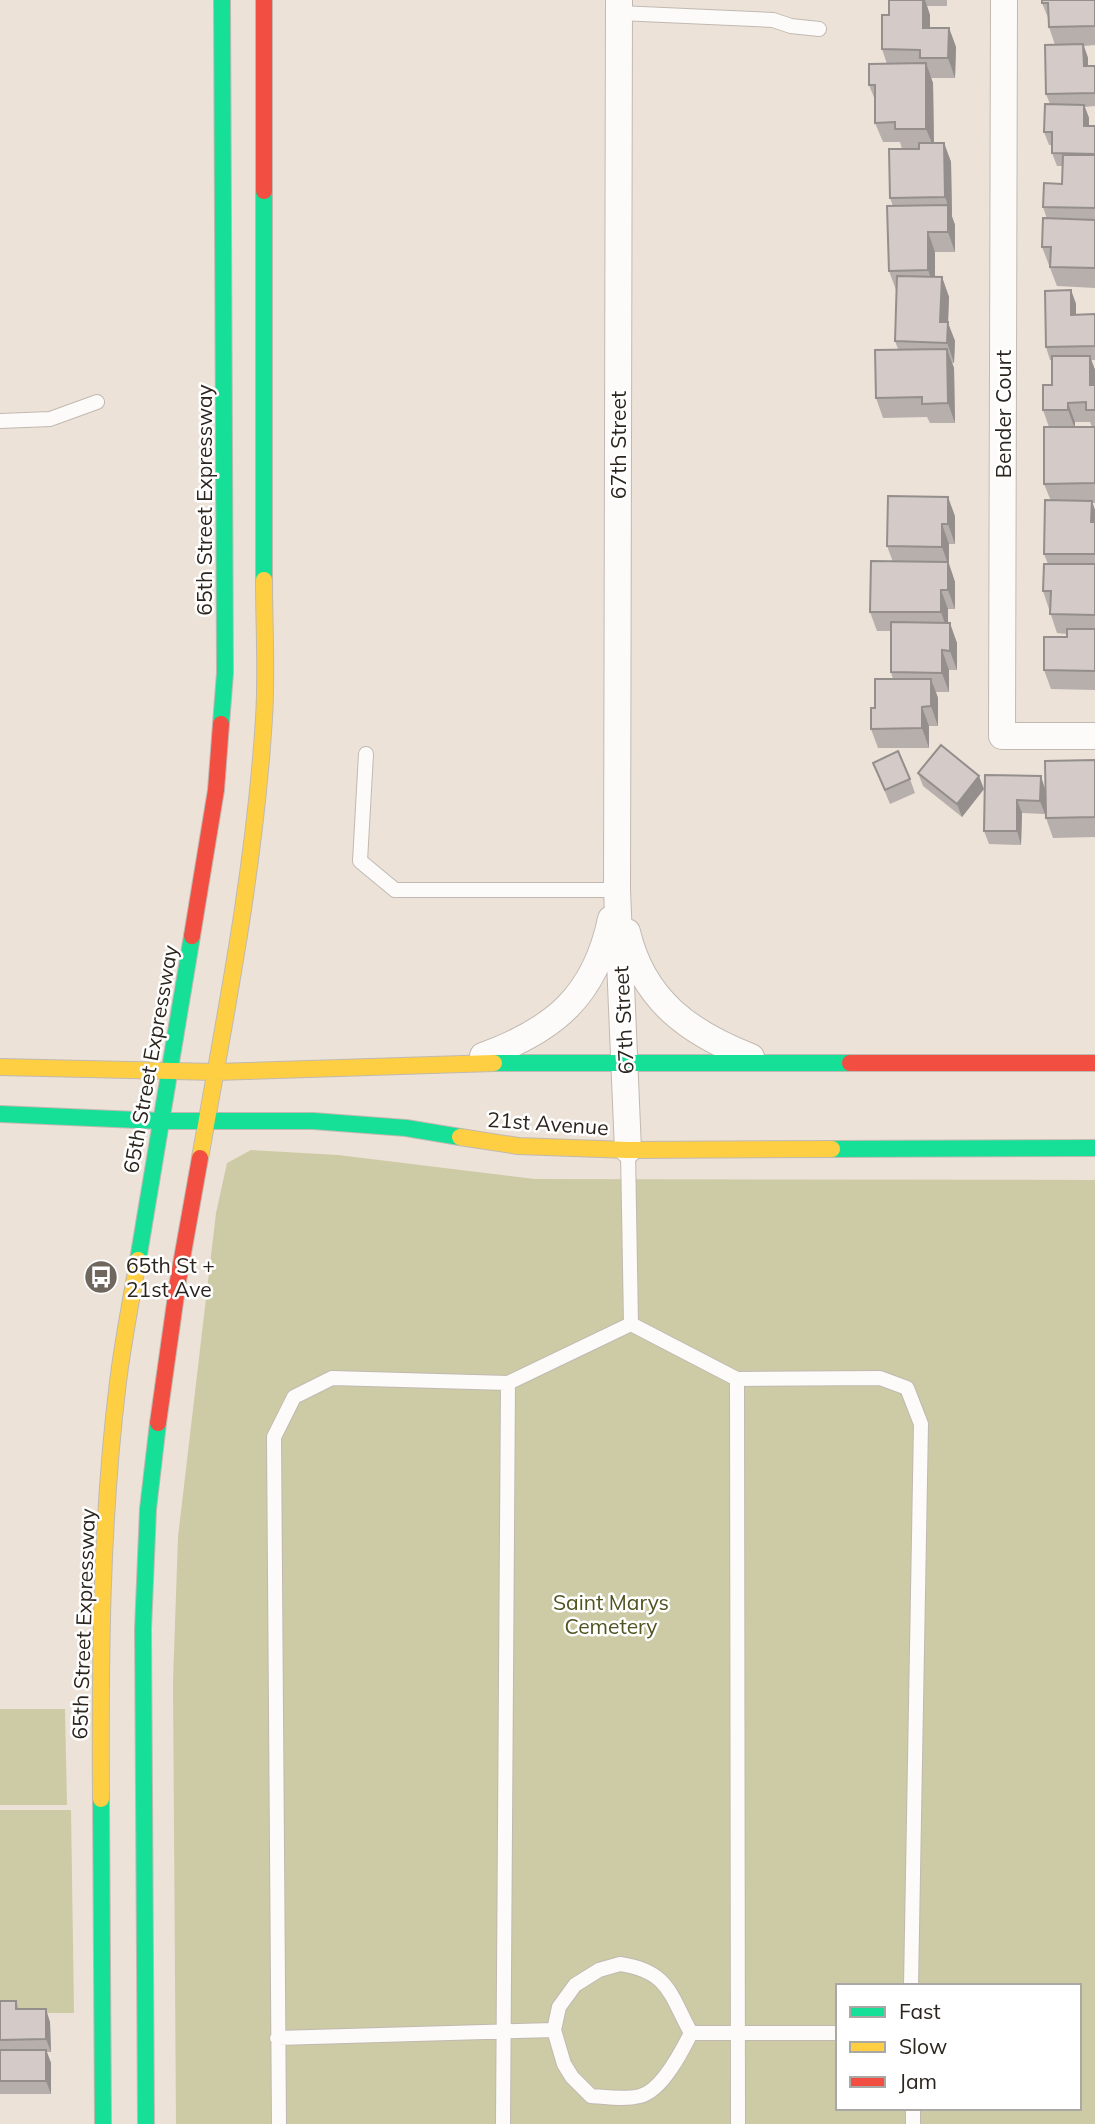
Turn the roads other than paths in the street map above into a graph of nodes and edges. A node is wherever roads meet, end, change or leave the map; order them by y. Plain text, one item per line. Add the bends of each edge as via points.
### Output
1 (222, 0) edge
2 (264, 0) edge
3 (1004, 0) edge
4 (619, 7) edge
5 (819, 29) dead end
6 (97, 402) dead end
7 (0, 421) edge
8 (1095, 736) edge
9 (366, 754) dead end
10 (617, 890) junction
11 (465, 1063) junction
12 (625, 1063) junction
13 (769, 1063) junction
14 (1095, 1063) edge
15 (0, 1067) edge
16 (169, 1070) junction
17 (216, 1072) junction
18 (0, 1114) edge
19 (160, 1121) junction
20 (207, 1121) junction
21 (1095, 1148) edge
22 (628, 1150) junction
23 (631, 1324) junction
24 (737, 1379) junction
25 (508, 1383) junction
26 (911, 1984) edge
27 (554, 2030) junction
28 (504, 2033) junction
29 (691, 2033) junction
30 (738, 2033) junction
31 (836, 2033) edge
32 (277, 2038) junction
33 (103, 2124) edge
34 (146, 2124) edge
35 (279, 2124) edge
36 (503, 2124) edge
37 (738, 2124) edge

1 - 16 main road, 65th Street Expressway via 225,673 216,790
2 - 17 main road via 264,716 259,791
3 - 8 street, Bender Court via 1002,736
4 - 5 lane via 773,20
4 - 10 street, 67th Street
6 - 7 lane via 51,419
9 - 10 lane via 360,861 395,890
10 - 11 street, 67th Street via 607,941 575,1000 532,1036
10 - 12 street, 67th Street
10 - 13 street, 67th Street via 631,946 657,996 698,1033
11 - 12 main road
11 - 17 main road
12 - 13 main road
12 - 22 street, 67th Street
13 - 14 main road
15 - 16 main road
16 - 17 main road
16 - 19 main road, 65th Street Expressway
17 - 20 main road
18 - 19 main road, 21st Avenue
19 - 20 main road, 21st Avenue
19 - 33 main road, 65th Street Expressway via 118,1381 103,1580
20 - 22 main road, 21st Avenue via 363,1124 518,1146
20 - 34 main road via 168,1340 152,1472 142,1617
21 - 22 main road, 21st Avenue
22 - 23 lane
23 - 24 lane
23 - 25 lane
24 - 26 lane via 880,1378 908,1388 921,1424
24 - 30 lane
25 - 28 lane
25 - 32 lane via 332,1378 294,1397 275,1437
27 - 28 lane
27 - 29 lane via 559,2007 575,1985 620,1964 641,1967 670,1990
27 - 29 lane via 572,2077 591,2096 620,2098 643,2096 664,2077
28 - 32 lane
28 - 36 lane
29 - 30 lane
30 - 31 lane
30 - 37 lane
32 - 35 lane

